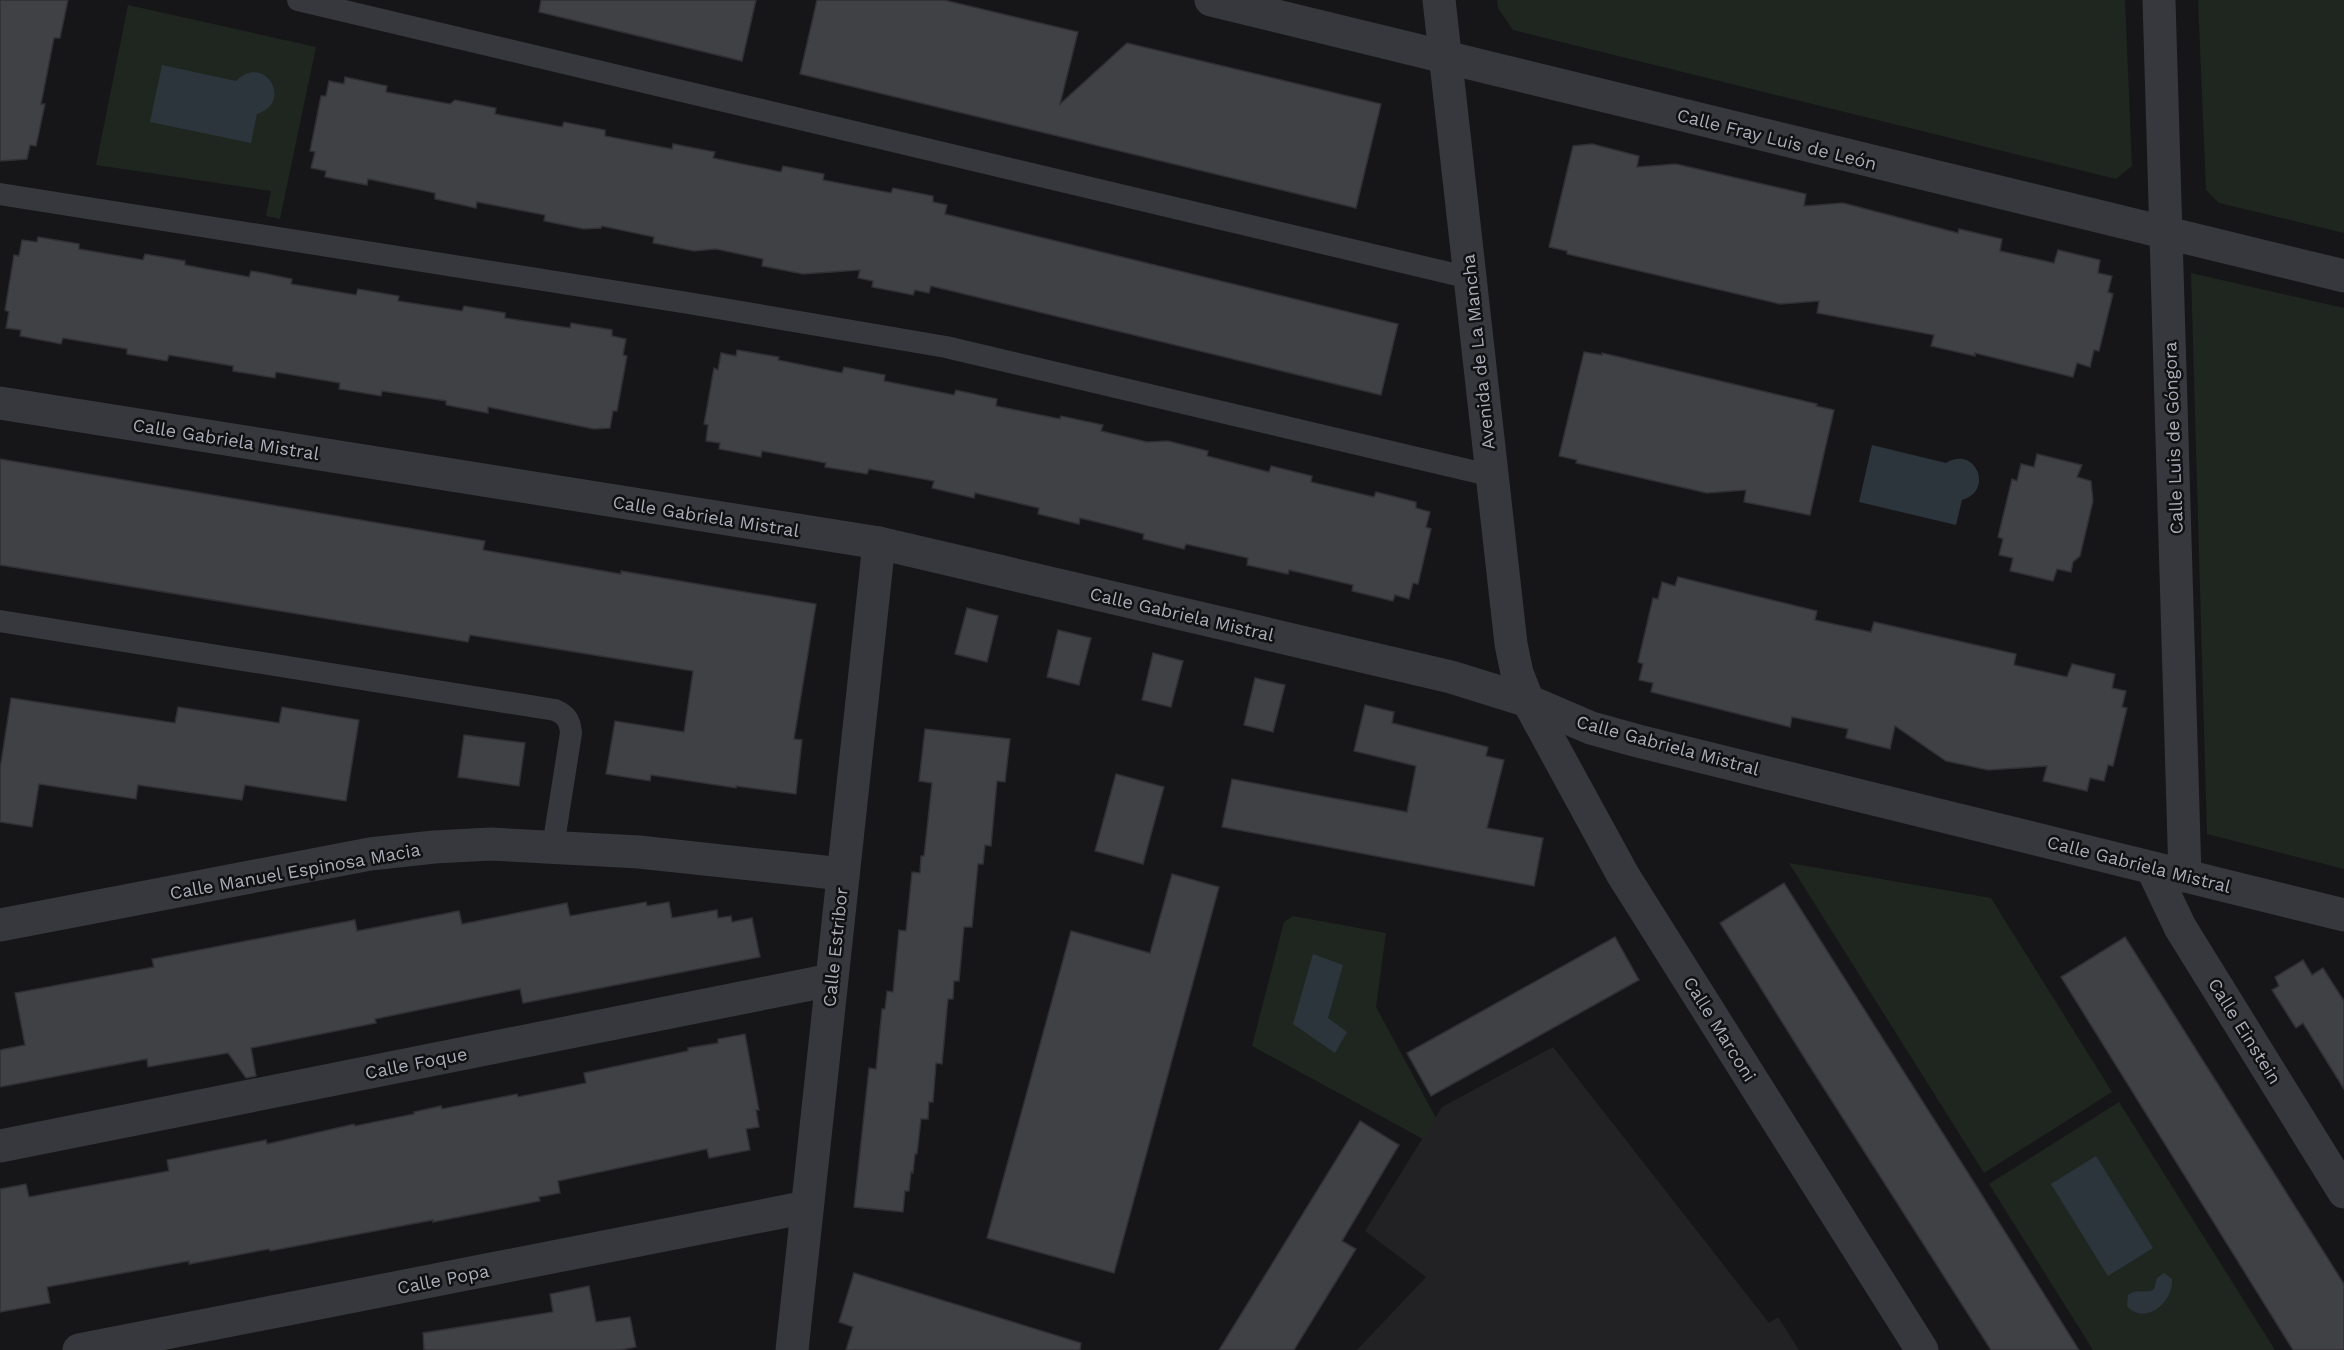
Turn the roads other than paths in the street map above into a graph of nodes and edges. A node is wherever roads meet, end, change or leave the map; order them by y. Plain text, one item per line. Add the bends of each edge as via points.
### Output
1 (298, 0) edge
2 (1439, 0) edge
3 (2159, 0) edge
4 (1217, 1) edge
5 (1446, 56) junction
6 (0, 194) edge
7 (2167, 233) junction
8 (2344, 276) edge
9 (1470, 278) junction
10 (0, 403) edge
11 (1492, 476) junction
12 (879, 543) junction
13 (0, 621) edge
14 (1528, 701) junction
15 (553, 847) junction
16 (2152, 868) junction
17 (843, 874) junction
18 (2185, 876) junction
19 (2344, 915) edge
20 (0, 925) edge
21 (831, 980) junction
22 (0, 1146) edge
23 (2344, 1192) edge
24 (807, 1207) junction
25 (79, 1350) edge
26 (792, 1350) edge
27 (1922, 1350) edge

1 - 9 lane
2 - 5 street, Avenida de La Mancha
3 - 7 street, Calle Luis de Góngora
4 - 5 street, Calle Fray Luis de León
5 - 7 street, Calle Fray Luis de León
5 - 9 street, Avenida de La Mancha
6 - 11 lane via 946,347
7 - 8 street, Calle Fray Luis de León
7 - 18 street, Calle Luis de Góngora
9 - 11 street, Avenida de La Mancha
10 - 12 street, Calle Gabriela Mistral
11 - 14 street, Avenida de La Mancha via 1511,644
12 - 14 street, Calle Gabriela Mistral via 1417,669
12 - 17 street, Calle Estribor
13 - 15 lane via 555,710 570,722 572,733
14 - 16 street, Calle Gabriela Mistral via 1590,728 1638,741
14 - 27 street, Calle Marconi via 1623,875
15 - 17 street, Calle Manuel Espinosa Macia
15 - 20 street, Calle Manuel Espinosa Macia via 491,844 370,854
16 - 18 street, Calle Gabriela Mistral
16 - 23 street, Calle Einstein via 2180,927
17 - 21 street, Calle Estribor
18 - 19 street, Calle Gabriela Mistral
21 - 22 street, Calle Foque
21 - 24 street, Calle Estribor
24 - 25 street, Calle Popa
24 - 26 street, Calle Estribor

